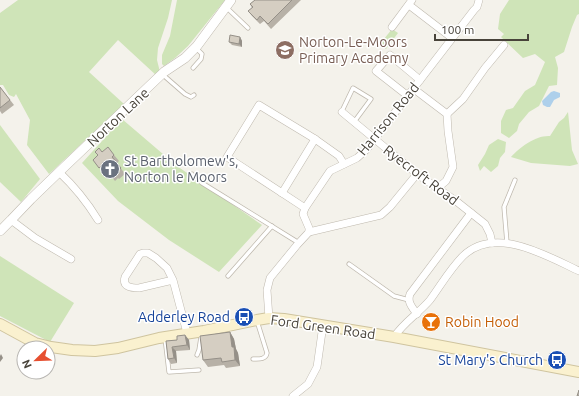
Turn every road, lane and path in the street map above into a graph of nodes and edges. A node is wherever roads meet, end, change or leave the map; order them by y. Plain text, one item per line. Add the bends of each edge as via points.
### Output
1 (479, 0) edge
2 (411, 2) edge
3 (229, 4) edge
4 (392, 27) dead end
5 (248, 28) dead end
6 (452, 38) junction
7 (504, 45) dead end
8 (196, 47) junction
9 (193, 68) dead end
10 (162, 74) junction
11 (420, 80) junction
12 (414, 89) junction
13 (194, 95) dead end
14 (408, 96) junction
15 (342, 112) joint
16 (448, 114) junction
17 (354, 122) junction
18 (375, 138) junction
19 (314, 139) junction
20 (344, 164) junction
21 (58, 172) junction
22 (192, 174) dead end
23 (417, 174) junction
24 (515, 180) dead end
25 (437, 187) junction
26 (282, 193) junction
27 (305, 208) junction
28 (471, 213) junction
29 (12, 220) junction
30 (98, 220) dead end
31 (272, 226) junction
32 (0, 231) edge
33 (310, 232) junction
34 (299, 243) junction
35 (492, 243) junction
36 (508, 244) junction
37 (71, 259) dead end
38 (349, 264) dead end
39 (579, 271) edge
40 (228, 276) dead end
41 (173, 280) junction
42 (409, 300) junction
43 (417, 314) junction
44 (269, 318) junction
45 (257, 320) junction
46 (0, 324) edge
47 (322, 325) junction
48 (200, 332) junction
49 (187, 333) junction
50 (164, 337) junction
51 (394, 337) junction
52 (196, 355) dead end
53 (253, 359) dead end
54 (199, 370) dead end
55 (579, 372) edge
56 (293, 396) edge

1 - 6 street, Harrison Road
2 - 4 street
2 - 6 street
3 - 5 lane
3 - 8 street, Norton Lane
6 - 11 street, Harrison Road
7 - 16 street via 463,99
8 - 9 lane via 202,54
8 - 10 street, Norton Lane
10 - 13 lane via 185,94 191,97
10 - 21 street, Norton Lane
11 - 12 street, Harrison Road
11 - 14 street via 390,55 376,71
12 - 14 street, Harrison Road
12 - 16 street
14 - 18 street, Harrison Road
15 - 17 street, Ryecroft Road
15 - 17 lane via 353,88 371,100
16 - 25 street via 453,167 446,181
17 - 18 street, Ryecroft Road
18 - 20 street, Harrison Road via 366,150
18 - 23 street, Ryecroft Road
19 - 20 street via 339,156
19 - 26 street
19 - 26 street via 259,105 227,157
20 - 27 street, Harrison Road via 330,171
21 - 29 street, Norton Lane
21 - 30 street via 88,203
22 - 31 lane via 202,183
23 - 25 street, Ryecroft Road
23 - 33 street via 381,215
24 - 36 lane via 504,207
25 - 28 street, Ryecroft Road
26 - 27 street
27 - 33 street via 303,214
28 - 35 street, Ryecroft Road via 485,224
28 - 42 street via 410,294
29 - 32 street, Norton Lane
29 - 37 street via 35,238
31 - 34 lane
31 - 40 lane
33 - 34 street
34 - 44 street via 270,278 267,290
35 - 36 street
35 - 43 street via 478,246 464,255
36 - 39 street via 519,245
38 - 42 lane via 394,296
41 - 41 street via 139,288 128,287 124,280 140,254 144,253 156,258 167,268
41 - 49 street
42 - 43 street
43 - 51 street via 399,329
44 - 45 main road, Ford Green Road
44 - 47 main road, Ford Green Road
45 - 48 main road, Ford Green Road
45 - 53 lane via 268,353 264,358
46 - 50 main road, Ford Green Road via 35,343 72,350 118,348
47 - 51 main road, Ford Green Road
47 - 56 street via 317,367 308,384
48 - 49 main road, Ford Green Road
48 - 52 lane via 201,339
49 - 50 main road, Ford Green Road
50 - 54 lane via 169,372
51 - 55 main road, Ford Green Road

